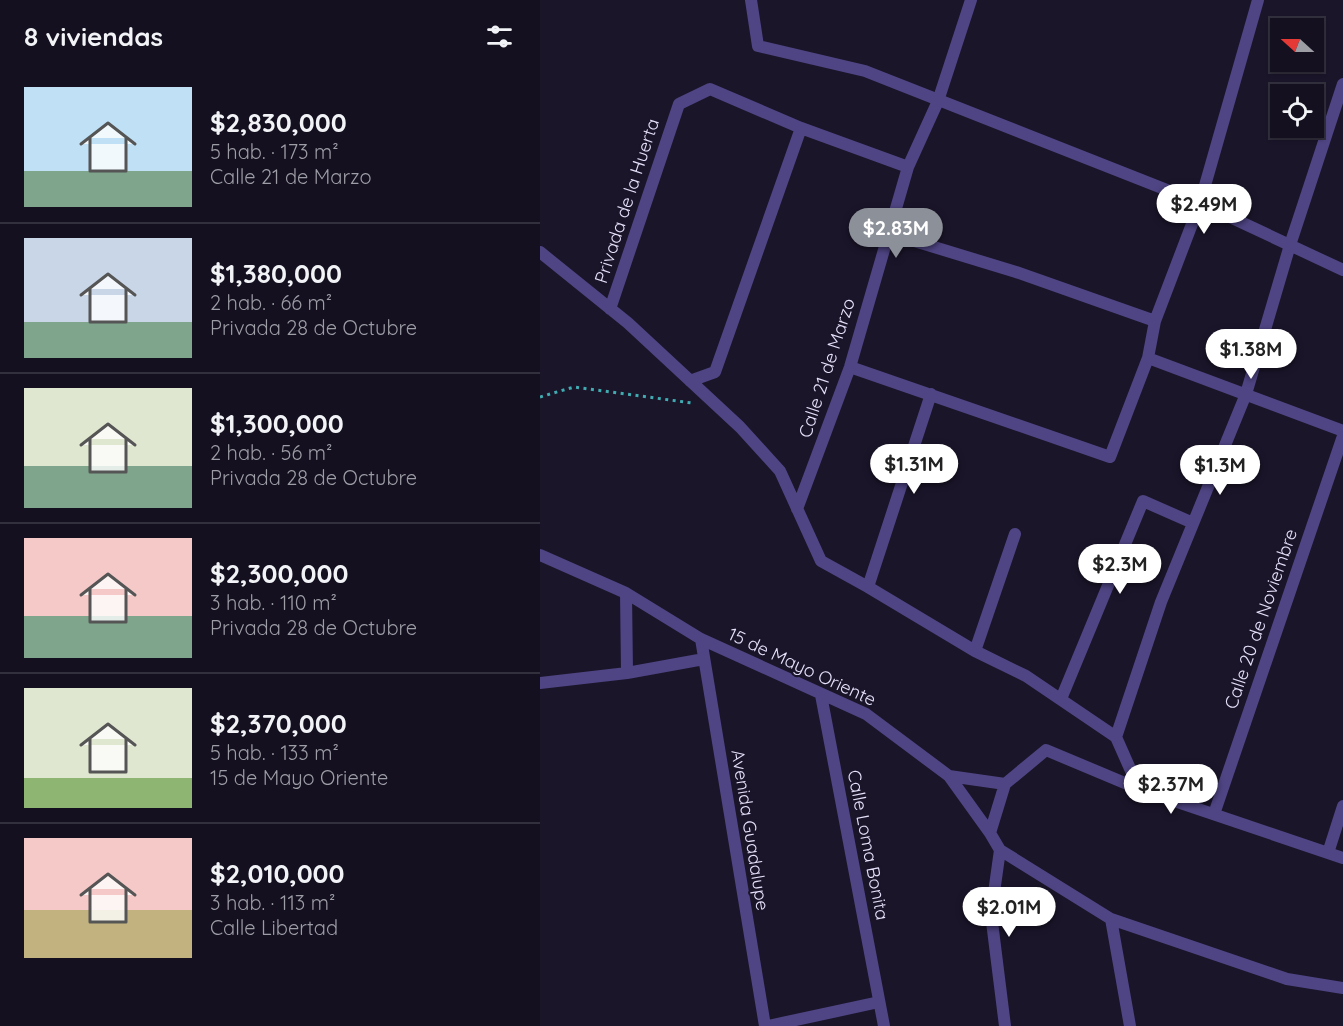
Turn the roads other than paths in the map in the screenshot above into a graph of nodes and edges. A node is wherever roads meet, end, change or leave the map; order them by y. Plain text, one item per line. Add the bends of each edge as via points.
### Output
1 (751, 0) edge
2 (971, 0) edge
3 (1258, 0) edge
4 (1343, 84) edge
5 (938, 101) junction
6 (801, 128) junction
7 (908, 167) junction
8 (1200, 203) junction
9 (888, 233) junction
10 (1290, 245) junction
11 (540, 252) edge
12 (1343, 270) edge
13 (610, 309) junction
14 (1155, 321) junction
15 (1148, 358) junction
16 (850, 368) junction
17 (690, 381) junction
18 (931, 394) junction
19 (1246, 394) junction
20 (1343, 431) edge
21 (1343, 436) edge
22 (797, 509) junction
23 (1193, 524) junction
24 (1015, 534) dead end
25 (540, 555) edge
26 (868, 587) junction
27 (626, 593) junction
28 (701, 639) junction
29 (975, 651) junction
30 (704, 659) junction
31 (627, 673) junction
32 (540, 683) edge
33 (821, 695) junction
34 (1061, 699) junction
35 (1116, 737) junction
36 (949, 776) junction
37 (1005, 784) junction
38 (1139, 789) junction
39 (1343, 806) edge
40 (1214, 814) junction
41 (990, 833) junction
42 (1000, 850) junction
43 (1328, 853) junction
44 (1343, 858) edge
45 (1111, 919) junction
46 (1343, 988) edge
47 (879, 1002) junction
48 (766, 1026) edge
49 (884, 1026) edge
50 (1005, 1026) edge
51 (1130, 1026) edge

1 - 5 street via 758,46 866,71
2 - 5 street, Calle 21 de Marzo
3 - 8 street
4 - 10 street
5 - 7 street, Calle 21 de Marzo
5 - 8 street
6 - 7 street
6 - 13 street, Privada de la Huerta via 710,88 679,104
6 - 17 street via 715,372
7 - 9 street, Calle 21 de Marzo
8 - 10 street
8 - 14 street
9 - 14 street via 1016,272
9 - 16 street, Calle 21 de Marzo
10 - 12 street
10 - 19 street
11 - 13 street
13 - 17 street
14 - 15 street
15 - 18 street via 1110,457
15 - 19 street
16 - 18 street
16 - 22 street, Calle 21 de Marzo
17 - 22 street via 780,471
18 - 26 street
19 - 20 street
19 - 23 street
21 - 40 street, Calle 20 de Noviembre
22 - 26 street via 821,561
23 - 34 street via 1143,501
23 - 35 street via 1161,602
24 - 29 street
25 - 27 street, 15 de Mayo Oriente
26 - 29 street
27 - 28 street, 15 de Mayo Oriente
27 - 31 street
28 - 30 street, Avenida Guadalupe
28 - 33 street, 15 de Mayo Oriente
29 - 34 street via 1026,676
30 - 31 street
30 - 48 street, Avenida Guadalupe
31 - 32 street
33 - 36 street, 15 de Mayo Oriente via 866,714
33 - 47 street, Calle Loma Bonita
34 - 35 street
35 - 38 street
36 - 37 street, 15 de Mayo Oriente
36 - 41 street
37 - 38 street via 1046,750
37 - 41 street
38 - 40 street
39 - 43 street
40 - 43 street
41 - 42 street
42 - 45 street
42 - 50 street via 991,914
43 - 44 street
45 - 46 street via 1287,979
45 - 51 street
47 - 48 street
47 - 49 street, Calle Loma Bonita

